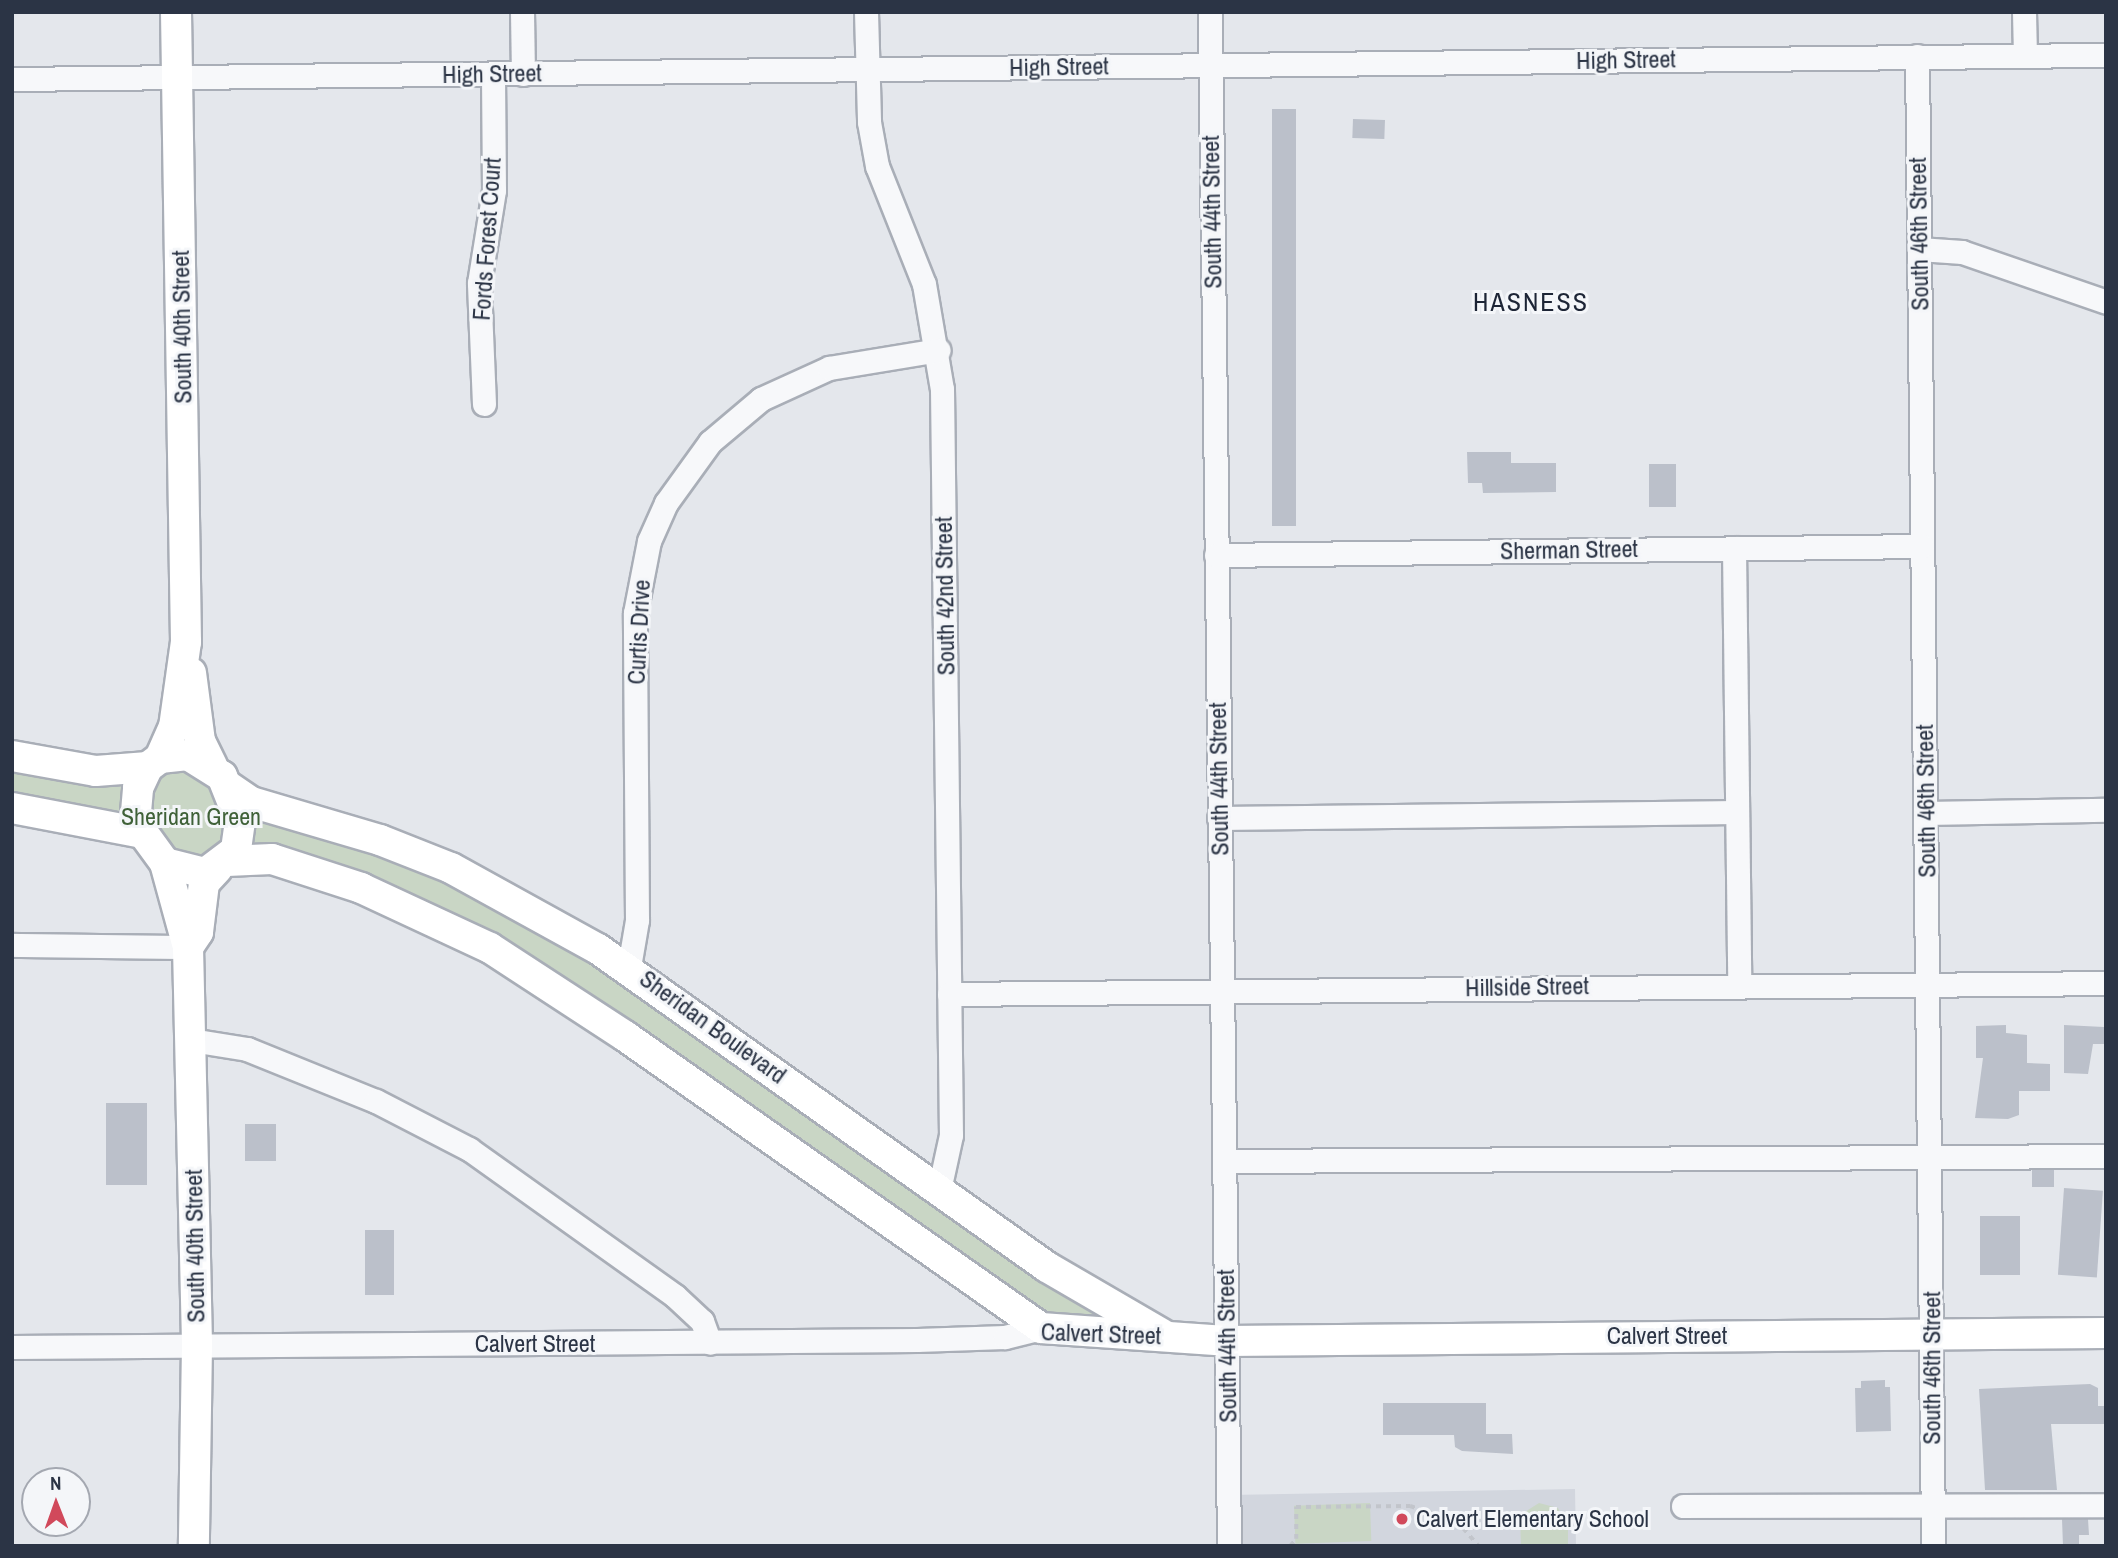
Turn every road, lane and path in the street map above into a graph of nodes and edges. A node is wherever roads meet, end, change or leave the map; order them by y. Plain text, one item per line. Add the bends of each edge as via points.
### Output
1 (176, 12) edge
2 (522, 12) edge
3 (866, 12) edge
4 (1210, 12) edge
5 (2024, 12) edge
6 (2025, 55) junction
7 (2106, 55) edge
8 (1917, 56) junction
9 (1210, 65) junction
10 (867, 69) junction
11 (493, 74) junction
12 (523, 74) junction
13 (177, 77) junction
14 (12, 79) edge
15 (1919, 248) junction
16 (2106, 302) edge
17 (939, 350) junction
18 (484, 404) dead end
19 (1922, 546) junction
20 (1734, 548) junction
21 (1216, 555) junction
22 (186, 642) junction
23 (12, 756) edge
24 (154, 762) junction
25 (221, 777) junction
26 (12, 808) edge
27 (2106, 810) edge
28 (1737, 812) junction
29 (1926, 813) junction
30 (1219, 818) junction
31 (143, 833) junction
32 (165, 863) junction
33 (222, 865) junction
34 (12, 946) edge
35 (188, 947) junction
36 (629, 967) junction
37 (2106, 983) edge
38 (1739, 984) junction
39 (1928, 985) junction
40 (1221, 991) junction
41 (949, 994) junction
42 (191, 1040) junction
43 (2106, 1156) edge
44 (1930, 1157) junction
45 (1224, 1161) junction
46 (939, 1190) junction
47 (1041, 1328) junction
48 (2106, 1333) edge
49 (1162, 1334) junction
50 (1931, 1335) junction
51 (1226, 1341) junction
52 (710, 1343) junction
53 (197, 1345) junction
54 (12, 1347) edge
55 (2106, 1505) edge
56 (1684, 1506) dead end
57 (1933, 1507) junction
58 (194, 1546) edge
59 (1229, 1546) edge
60 (1290, 1546) edge
61 (1479, 1546) edge
62 (1933, 1546) edge

1 - 13 main road, South 40th Street
2 - 12 street
3 - 10 street, South 42nd Street
4 - 9 street, South 44th Street
5 - 6 street
6 - 7 street, High Street
6 - 8 street, High Street
8 - 9 street, High Street
8 - 15 street, South 46th Street
9 - 10 street, High Street
9 - 21 street, South 44th Street
10 - 12 street, High Street
10 - 17 street, South 42nd Street via 877,166 923,284
11 - 12 street, High Street
11 - 13 street, High Street
11 - 18 street, Fords Forest Court via 494,190 479,283
13 - 14 street, High Street
13 - 22 main road, South 40th Street
15 - 16 street via 1962,252
15 - 19 street, South 46th Street
17 - 36 street, Curtis Drive via 829,368 761,399 709,442 666,503 649,541 635,613 637,920
17 - 41 street, South 42nd Street
19 - 20 street, Sherman Street
19 - 29 street, South 46th Street
20 - 21 street, Sherman Street
20 - 28 street
21 - 30 street, South 44th Street
22 - 24 main road, South 40th Street via 174,727
22 - 25 main road, South 40th Street via 200,741
23 - 24 main road via 96,771
24 - 25 main road via 188,755
24 - 31 main road via 136,801
25 - 33 main road via 240,834
25 - 36 main road, Sheridan Boulevard via 251,802 380,840 451,868
26 - 31 main road
27 - 29 street
28 - 30 street
28 - 38 street
29 - 39 street, South 46th Street
30 - 40 street, South 44th Street
31 - 32 main road
32 - 33 main road via 194,874
32 - 35 main road, South 40th Street
33 - 35 main road, South 40th Street via 204,883 198,932
33 - 47 main road via 272,859 361,888 490,948 625,1035
34 - 35 street
35 - 42 main road, South 40th Street
36 - 46 main road, Sheridan Boulevard
37 - 39 street, Hillside Street
38 - 39 street, Hillside Street
38 - 40 street, Hillside Street
39 - 44 street, South 46th Street
40 - 41 street, Hillside Street
40 - 45 street, South 44th Street
41 - 46 street, South 42nd Street via 951,1135
42 - 52 street via 260,1054 376,1101 469,1149 675,1296 702,1321
42 - 53 main road, South 40th Street
43 - 44 street
44 - 45 street
44 - 50 street, South 46th Street
45 - 51 street, South 44th Street
46 - 49 main road, Sheridan Boulevard via 1047,1267
47 - 49 main road, Calvert Street via 1104,1336
47 - 52 street, Calvert Street via 983,1338
48 - 50 main road, Calvert Street
49 - 51 main road, Calvert Street
50 - 51 main road, Calvert Street
50 - 57 street, South 46th Street
51 - 59 street, South 44th Street
52 - 53 street, Calvert Street
53 - 54 street, Calvert Street
53 - 58 main road, South 40th Street
55 - 57 street
56 - 57 street
57 - 62 street, South 46th Street
60 - 61 path via 1297,1539 1296,1507 1410,1506 1457,1521

